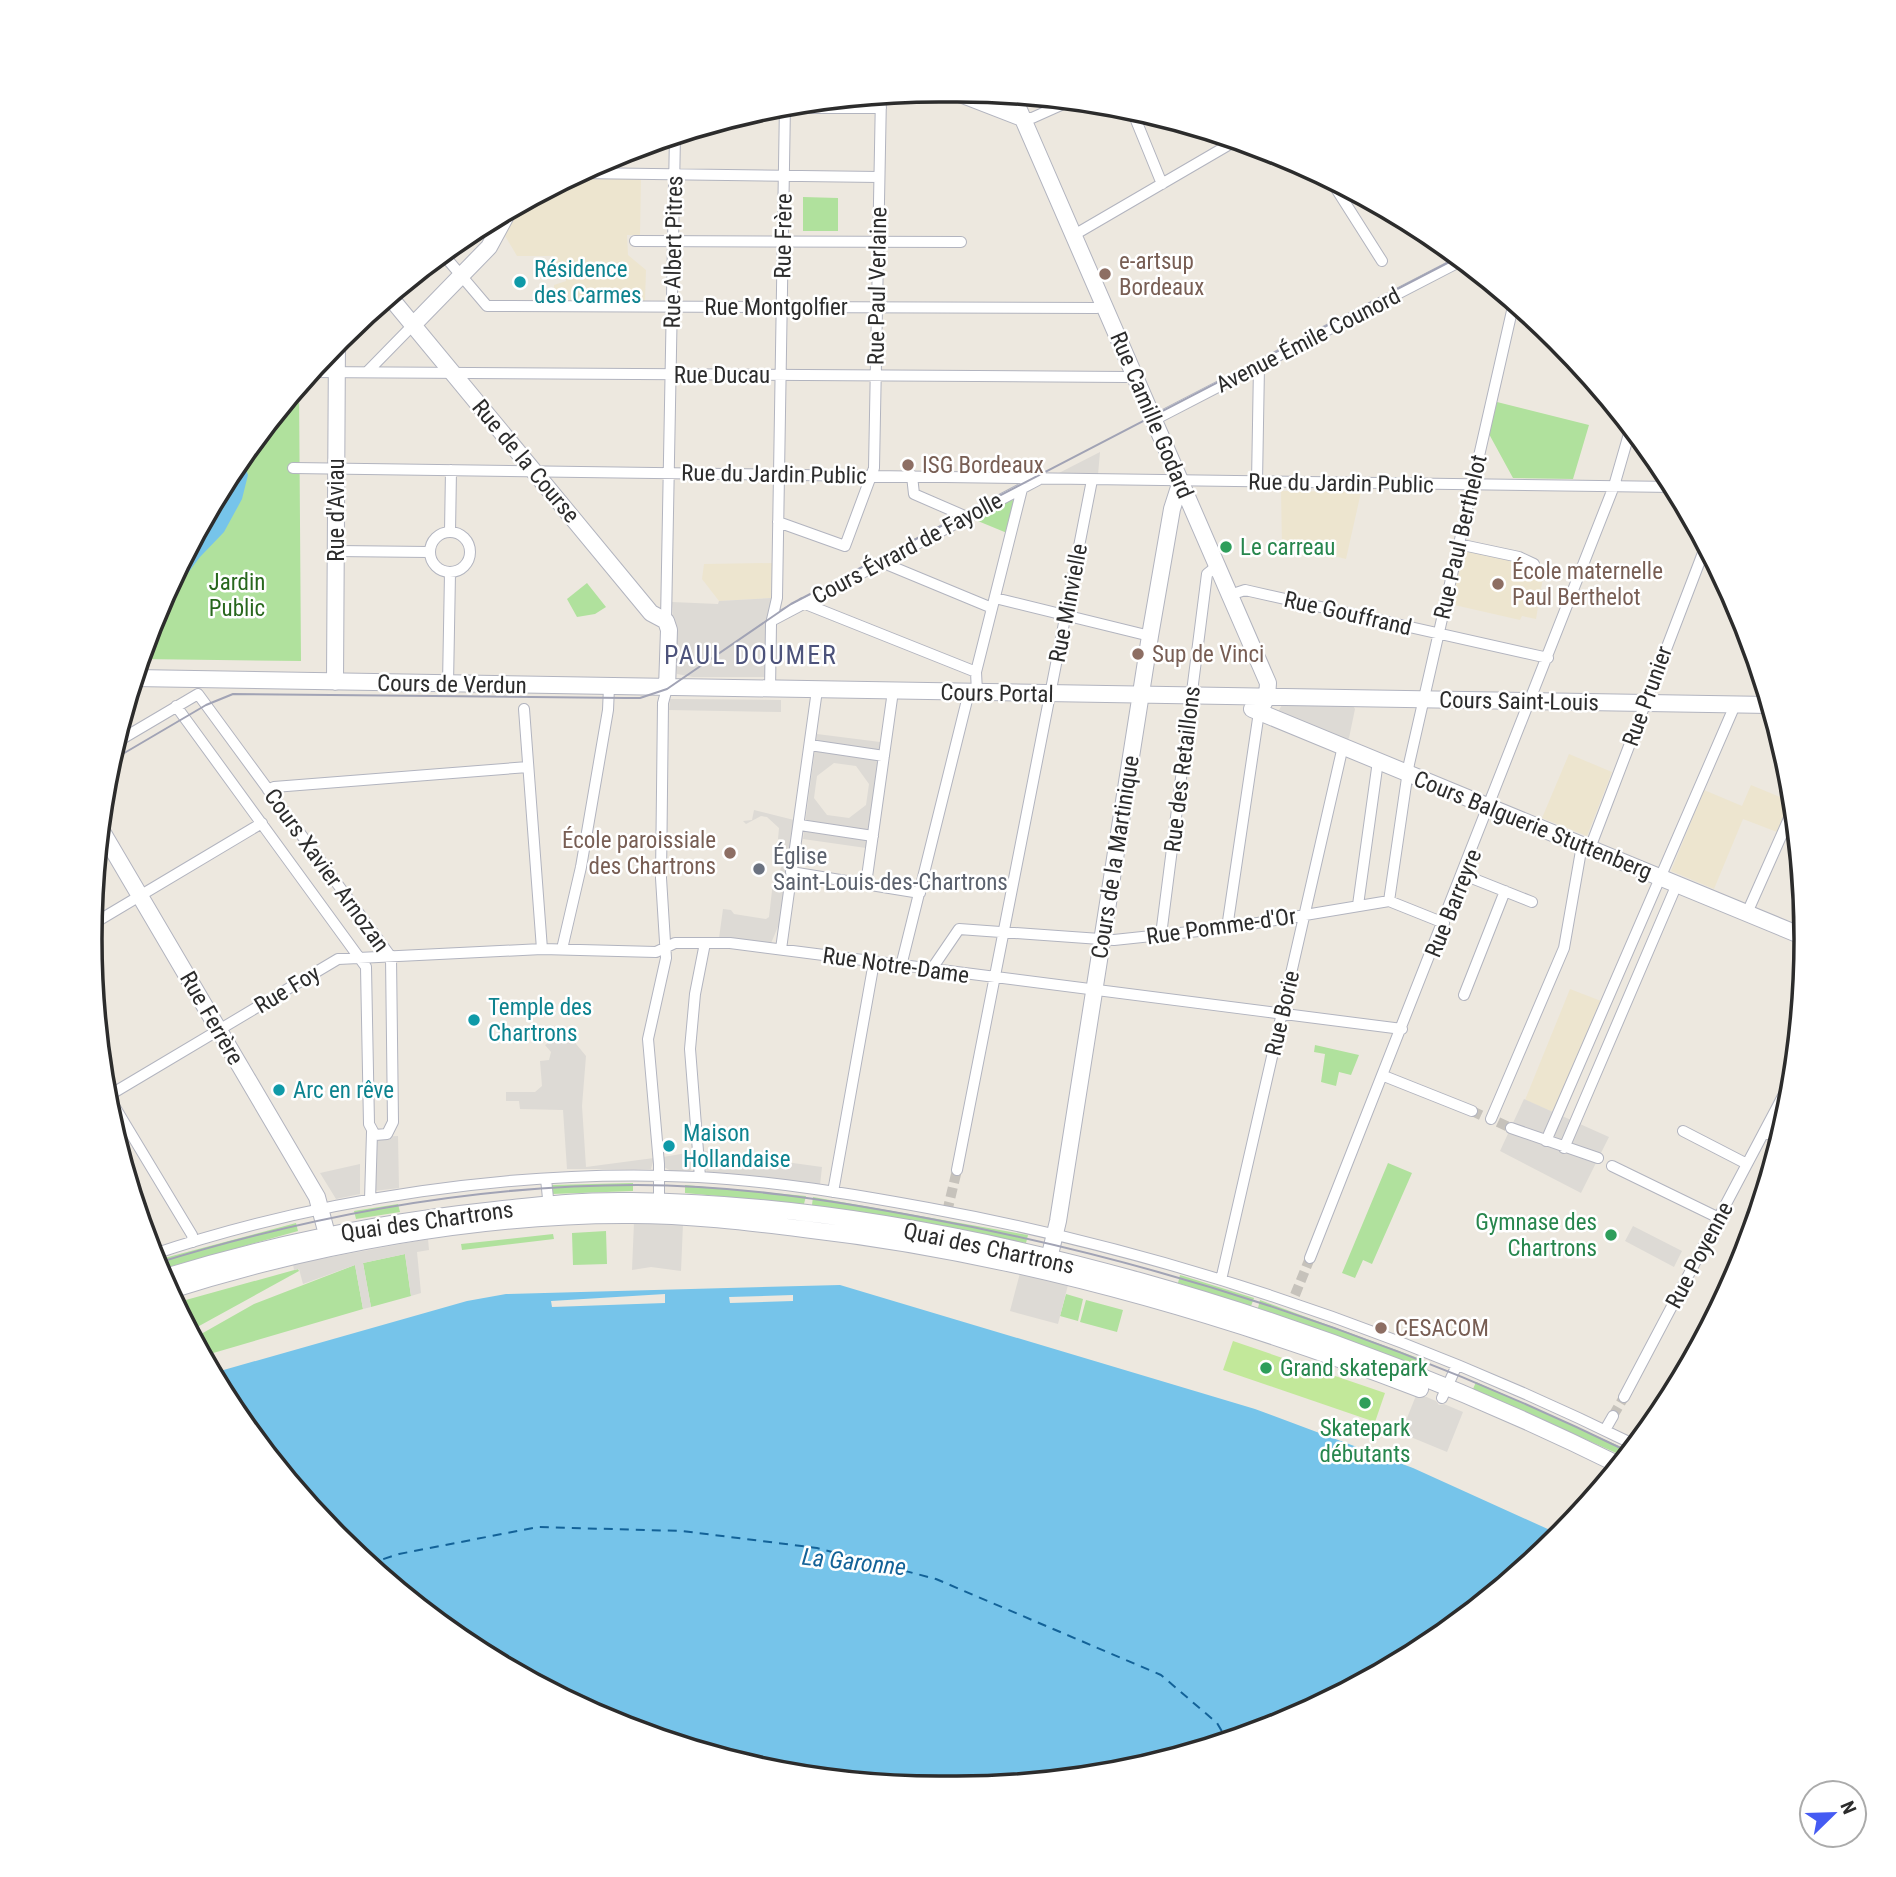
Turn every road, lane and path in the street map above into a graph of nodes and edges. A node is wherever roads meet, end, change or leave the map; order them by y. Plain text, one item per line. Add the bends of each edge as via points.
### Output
1 (881, 103) edge
2 (983, 103) edge
3 (1016, 103) edge
4 (1026, 105) edge
5 (845, 107) edge
6 (881, 108) junction
7 (1055, 108) edge
8 (785, 116) edge
9 (1023, 118) junction
10 (1137, 122) edge
11 (675, 144) edge
12 (1227, 146) edge
13 (600, 173) edge
14 (675, 175) junction
15 (784, 176) junction
16 (879, 177) junction
17 (1162, 184) junction
18 (1339, 194) edge
19 (498, 228) edge
20 (1074, 235) junction
21 (635, 241) dead end
22 (673, 241) junction
23 (783, 241) junction
24 (878, 242) junction
25 (961, 242) dead end
26 (448, 260) edge
27 (1382, 261) dead end
28 (1454, 265) edge
29 (461, 276) junction
30 (395, 303) edge
31 (1104, 305) junction
32 (672, 307) junction
33 (782, 307) junction
34 (877, 307) junction
35 (1512, 312) edge
36 (413, 325) junction
37 (337, 358) edge
38 (1259, 366) junction
39 (323, 372) edge
40 (337, 372) junction
41 (367, 372) junction
42 (453, 373) junction
43 (671, 374) junction
44 (1134, 374) junction
45 (781, 375) junction
46 (875, 376) junction
47 (1154, 420) junction
48 (1628, 437) edge
49 (293, 468) dead end
50 (336, 469) junction
51 (451, 470) junction
52 (534, 471) junction
53 (668, 472) junction
54 (780, 474) junction
55 (871, 476) junction
56 (912, 477) junction
57 (1041, 479) junction
58 (1092, 480) junction
59 (1181, 481) junction
60 (1257, 482) junction
61 (1472, 485) junction
62 (1614, 486) junction
63 (1662, 487) edge
64 (1022, 489) junction
65 (967, 517) junction
66 (778, 522) junction
67 (450, 531) junction
68 (1458, 544) junction
69 (336, 551) junction
70 (429, 552) junction
71 (1702, 556) edge
72 (881, 562) junction
73 (1534, 564) dead end
74 (1217, 566) junction
75 (450, 573) junction
76 (1230, 595) junction
77 (803, 603) junction
78 (993, 603) junction
79 (1066, 615) junction
80 (775, 619) junction
81 (666, 621) junction
82 (1438, 633) junction
83 (1150, 636) junction
84 (1548, 657) junction
85 (976, 672) junction
86 (143, 679) edge
87 (335, 682) junction
88 (448, 684) junction
89 (198, 687) junction
90 (608, 687) junction
91 (667, 688) junction
92 (770, 690) junction
93 (817, 690) junction
94 (893, 691) junction
95 (973, 692) junction
96 (1051, 694) junction
97 (1141, 695) junction
98 (1191, 696) junction
99 (1423, 699) junction
100 (1531, 701) junction
101 (1645, 703) junction
102 (1263, 704) junction
103 (1734, 705) junction
104 (1761, 705) edge
105 (176, 706) junction
106 (524, 709) dead end
107 (127, 736) edge
108 (810, 745) junction
109 (1343, 746) junction
110 (884, 756) junction
111 (1378, 761) junction
112 (528, 767) junction
113 (1408, 773) junction
114 (268, 790) junction
115 (1490, 807) junction
116 (262, 824) junction
117 (1786, 824) edge
118 (800, 825) junction
119 (873, 836) junction
120 (108, 841) edge
121 (1586, 846) junction
122 (792, 872) junction
123 (1464, 874) junction
124 (1660, 877) junction
125 (866, 884) junction
126 (1677, 884) junction
127 (1505, 891) junction
128 (920, 894) junction
129 (140, 896) junction
130 (1390, 901) junction
131 (1532, 902) dead end
132 (1358, 905) junction
133 (1747, 913) junction
134 (1304, 914) junction
135 (102, 918) edge
136 (1444, 923) junction
137 (1227, 928) junction
138 (1003, 932) junction
139 (1794, 933) edge
140 (1161, 935) junction
141 (1103, 939) junction
142 (705, 943) junction
143 (542, 949) junction
144 (562, 949) junction
145 (665, 949) junction
146 (781, 949) junction
147 (391, 957) junction
148 (361, 958) junction
149 (874, 962) junction
150 (901, 966) junction
151 (932, 970) junction
152 (995, 978) junction
153 (1094, 990) junction
154 (1464, 995) dead end
155 (1282, 1014) junction
156 (1402, 1029) junction
157 (219, 1030) junction
158 (1384, 1076) junction
159 (116, 1088) edge
160 (1777, 1108) edge
161 (1472, 1111) tunnel mouth
162 (122, 1119) edge
163 (1492, 1119) dead end
164 (1511, 1128) tunnel mouth
165 (1683, 1131) dead end
166 (372, 1132) junction
167 (1764, 1132) junction
168 (1771, 1135) edge
169 (1546, 1141) junction
170 (1564, 1148) junction
171 (1598, 1158) dead end
172 (1747, 1164) junction
173 (1612, 1166) dead end
174 (957, 1170) tunnel mouth
175 (659, 1176) junction
176 (700, 1177) junction
177 (546, 1179) junction
178 (833, 1192) junction
179 (370, 1200) junction
180 (321, 1209) junction
181 (659, 1209) junction
182 (549, 1211) junction
183 (1719, 1218) junction
184 (1055, 1234) junction
185 (193, 1242) junction
186 (328, 1242) junction
187 (162, 1252) edge
188 (1310, 1258) tunnel mouth
189 (1048, 1266) junction
190 (172, 1275) edge
191 (1221, 1280) junction
192 (178, 1288) edge
193 (1457, 1365) junction
194 (1445, 1393) junction
195 (1624, 1397) tunnel mouth
196 (1613, 1416) tunnel mouth
197 (1605, 1430) junction
198 (1627, 1441) edge
199 (1611, 1462) edge
200 (1604, 1469) edge

1 - 6 street, Rue Paul Verlaine
2 - 9 main road
3 - 9 main road, Rue Camille Godard
4 - 9 main road
5 - 6 street
6 - 16 street, Rue Paul Verlaine
7 - 9 street
8 - 15 street, Rue Frère
9 - 20 main road, Rue Camille Godard
10 - 17 street
11 - 14 street, Rue Albert Pitres
12 - 17 street
13 - 14 street
14 - 15 street
14 - 22 street, Rue Albert Pitres
15 - 16 street
15 - 23 street, Rue Frère
16 - 24 street, Rue Paul Verlaine
17 - 20 street
18 - 27 street
19 - 29 main road via 489,247
20 - 31 main road, Rue Camille Godard
21 - 22 street
22 - 23 street
22 - 32 street, Rue Albert Pitres
23 - 24 street
23 - 33 street, Rue Frère
24 - 25 street
24 - 34 street, Rue Paul Verlaine
26 - 29 street, Rue Montgolfier
28 - 38 street, Avenue Émile Counord
29 - 32 street, Rue Montgolfier via 487,306
29 - 36 main road
30 - 36 main road, Rue de la Course
31 - 34 street, Rue Montgolfier
31 - 44 main road, Rue Camille Godard
32 - 33 street, Rue Montgolfier
32 - 43 street, Rue Albert Pitres
33 - 34 street, Rue Montgolfier
33 - 45 street, Rue Frère
34 - 46 street, Rue Paul Verlaine
35 - 61 street, Rue Paul Berthelot
36 - 41 street
36 - 42 main road, Rue de la Course
37 - 40 main road, Rue d'Aviau
38 - 47 street, Avenue Émile Counord
38 - 60 street
39 - 40 street, Rue Ducau
40 - 41 street, Rue Ducau
40 - 50 main road, Rue d'Aviau
41 - 42 street, Rue Ducau
42 - 43 street, Rue Ducau
42 - 52 main road, Rue de la Course
43 - 45 street, Rue Ducau
43 - 53 street, Rue Albert Pitres
44 - 46 street, Rue Ducau
44 - 47 main road, Rue Camille Godard
45 - 46 street, Rue Ducau
45 - 54 street, Rue Frère
46 - 55 street, Rue Paul Verlaine
47 - 59 main road, Rue Camille Godard
48 - 62 street, Rue Barreyre
49 - 50 street, Rue du Jardin Public
50 - 51 street, Rue du Jardin Public
50 - 69 main road, Rue d'Aviau
51 - 52 street, Rue du Jardin Public
51 - 67 street
52 - 53 street, Rue du Jardin Public
52 - 81 main road, Rue de la Course via 651,612
53 - 54 street, Rue du Jardin Public
53 - 81 street, Rue Albert Pitres
54 - 55 street, Rue du Jardin Public
54 - 66 street, Rue Frère
55 - 56 street, Rue du Jardin Public
55 - 66 street, Rue Paul Verlaine via 842,547
56 - 57 street, Rue du Jardin Public
56 - 65 street via 914,494
57 - 58 street, Rue du Jardin Public
57 - 64 street, Cours Évrard de Fayolle
58 - 59 street, Rue du Jardin Public
58 - 79 street, Rue Minvielle
59 - 60 street, Rue du Jardin Public
59 - 74 main road, Rue Camille Godard
59 - 83 main road, Cours de la Martinique
60 - 61 street, Rue du Jardin Public
61 - 62 street, Rue du Jardin Public
61 - 68 street, Rue Paul Berthelot
62 - 63 street, Rue du Jardin Public
62 - 84 street, Rue Barreyre
64 - 65 street, Cours Évrard de Fayolle
64 - 78 street
65 - 72 street, Cours Évrard de Fayolle
66 - 80 street, Rue Frère
67 - 70 street via 433,540
67 - 75 street via 462,536 470,552 466,565
68 - 73 street
68 - 82 street, Rue Paul Berthelot
69 - 70 street
69 - 87 main road, Rue d'Aviau
70 - 75 street via 433,564
71 - 101 street, Rue Prunier
72 - 77 street, Cours Évrard de Fayolle
72 - 78 street
74 - 76 main road, Rue Camille Godard
74 - 98 street, Rue des Retaillons via 1207,574
75 - 88 street
76 - 82 street, Rue Gouffrand via 1245,590
76 - 102 main road, Rue Camille Godard via 1268,683
77 - 80 street, Cours Évrard de Fayolle
77 - 85 street
78 - 79 street
78 - 85 street
79 - 83 street
79 - 96 street, Rue Minvielle
80 - 92 street, Rue Frère via 771,624
81 - 91 main road
82 - 84 street, Rue Gouffrand
82 - 99 street, Rue Paul Berthelot
83 - 97 main road, Cours de la Martinique
84 - 100 street, Rue Barreyre
85 - 95 street
86 - 89 main road, Cours de Verdun
87 - 88 main road, Cours de Verdun
87 - 89 main road, Cours de Verdun
88 - 90 main road, Cours de Verdun
89 - 105 street
89 - 114 street, Cours Xavier Arnozan
90 - 91 main road, Cours de Verdun
90 - 144 street via 581,867
91 - 92 main road, Cours de Verdun
91 - 145 street via 663,703 661,878
92 - 93 main road, Cours Portal
93 - 94 main road, Cours Portal
93 - 108 street
94 - 95 main road, Cours Portal
94 - 110 street
95 - 96 main road, Cours Portal
95 - 128 street
96 - 97 main road, Cours Portal
96 - 138 street, Rue Minvielle
97 - 98 main road, Cours Portal
97 - 141 main road, Cours de la Martinique
98 - 102 main road, Cours Portal via 1225,696
98 - 140 street, Rue des Retaillons
99 - 100 main road, Cours Saint-Louis
99 - 102 main road, Cours Saint-Louis
99 - 113 street, Rue Paul Berthelot
100 - 101 main road, Cours Saint-Louis
100 - 115 street, Rue Barreyre
101 - 103 main road, Cours Saint-Louis
101 - 121 street, Rue Prunier
102 - 109 main road, Cours Balguerie Stuttenberg
102 - 137 street
103 - 104 main road, Cours Saint-Louis
103 - 124 street
105 - 107 street
105 - 116 street, Cours Xavier Arnozan
106 - 112 street
108 - 110 street
108 - 118 street
109 - 111 main road, Cours Balguerie Stuttenberg
109 - 134 street, Rue Borie
110 - 119 street
111 - 113 main road, Cours Balguerie Stuttenberg
111 - 132 street
112 - 114 street
112 - 143 street
113 - 115 main road, Cours Balguerie Stuttenberg
113 - 130 street, Rue Paul Berthelot
114 - 147 street, Cours Xavier Arnozan
115 - 121 main road, Cours Balguerie Stuttenberg
115 - 123 street, Rue Barreyre
116 - 129 street
116 - 148 street, Cours Xavier Arnozan
117 - 133 street
118 - 119 street
118 - 122 street
119 - 125 street
120 - 129 main road, Rue Ferrère
121 - 124 main road, Cours Balguerie Stuttenberg
121 - 163 street, Rue Prunier via 1564,948
122 - 125 street
122 - 146 street
123 - 127 street
123 - 136 street, Rue Barreyre
124 - 126 main road, Cours Balguerie Stuttenberg
124 - 169 street
125 - 128 street
126 - 133 main road, Cours Balguerie Stuttenberg
126 - 170 street
127 - 131 street
127 - 154 street
128 - 150 street
129 - 135 street
129 - 157 main road, Rue Ferrère
130 - 132 street, Rue Pomme-d'Or
130 - 136 street, Rue Pomme-d'Or
132 - 134 street, Rue Pomme-d'Or
133 - 139 main road, Cours Balguerie Stuttenberg
134 - 137 street, Rue Pomme-d'Or
134 - 155 street, Rue Borie
136 - 156 street, Rue Barreyre
137 - 140 street, Rue Pomme-d'Or
138 - 141 street, Rue Pomme-d'Or
138 - 151 street, Rue Pomme-d'Or via 959,929
138 - 152 street, Rue Minvielle
140 - 141 street, Rue Pomme-d'Or
141 - 153 main road, Cours de la Martinique
142 - 145 street, Rue Notre-Dame via 675,943
142 - 146 street, Rue Notre-Dame
142 - 176 street via 690,1049
143 - 144 street, Rue Notre-Dame
143 - 147 street, Rue Notre-Dame
144 - 145 street, Rue Notre-Dame
145 - 175 street via 648,1040
146 - 149 street, Rue Notre-Dame
147 - 148 street, Rue Foy
147 - 166 street, Cours Xavier Arnozan via 393,1122 387,1134
148 - 157 street, Rue Foy via 338,959
148 - 166 street, Cours Xavier Arnozan via 366,967
149 - 150 street, Rue Notre-Dame
149 - 178 street
150 - 151 street, Rue Notre-Dame
151 - 152 street, Rue Notre-Dame
152 - 153 street, Rue Notre-Dame
152 - 174 street, Rue Minvielle
153 - 155 street, Rue Notre-Dame
153 - 184 main road, Cours de la Martinique
155 - 156 street, Rue Notre-Dame
155 - 191 street, Rue Borie
156 - 158 street, Rue Barreyre
157 - 159 street, Rue Foy
157 - 180 main road, Rue Ferrère
158 - 161 street
158 - 188 street, Rue Barreyre
160 - 167 street, Rue Poyenne
162 - 185 street
164 - 169 street
165 - 172 street
166 - 179 street, Cours Xavier Arnozan
167 - 168 street
167 - 172 street, Rue Poyenne
169 - 170 street
170 - 171 street
172 - 183 street, Rue Poyenne
173 - 183 street
175 - 176 street, Quai des Chartrons
175 - 177 street, Quai des Chartrons
175 - 181 street
176 - 178 street, Quai des Chartrons
177 - 179 street, Quai des Chartrons
177 - 182 street
178 - 184 street, Quai des Chartrons
179 - 180 street, Quai des Chartrons
180 - 185 street, Quai des Chartrons
180 - 186 main road, Rue Ferrère
181 - 182 main road, Quai des Chartrons
181 - 189 main road, Quai des Chartrons
182 - 186 main road, Quai des Chartrons via 404,1220
183 - 195 street, Rue Poyenne
184 - 189 main road, Cours de la Martinique
184 - 191 street, Quai des Chartrons
185 - 187 street, Quai des Chartrons
186 - 190 main road via 239,1255
186 - 192 main road
189 - 194 main road, Quai des Chartrons
191 - 193 street, Quai des Chartrons via 1294,1298
193 - 194 street
193 - 197 street, Quai des Chartrons
194 - 199 main road, Quai des Chartrons
194 - 200 main road, Quai des Chartrons
196 - 197 street
197 - 198 street, Quai des Chartrons

